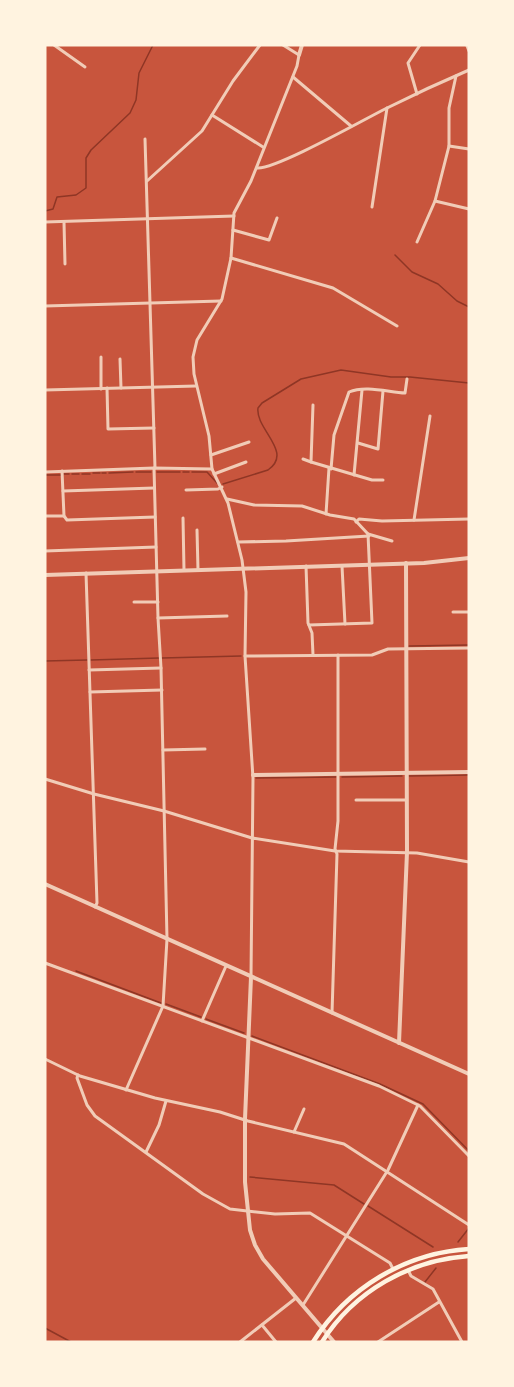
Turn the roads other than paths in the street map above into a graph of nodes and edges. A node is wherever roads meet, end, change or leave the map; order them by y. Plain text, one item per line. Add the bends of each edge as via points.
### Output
1 (54, 45) edge
2 (260, 45) edge
3 (283, 45) edge
4 (302, 45) edge
5 (420, 45) edge
6 (300, 56) junction
7 (85, 67) dead end
8 (469, 70) edge
9 (292, 76) junction
10 (456, 76) junction
11 (417, 94) junction
12 (387, 108) junction
13 (212, 115) junction
14 (351, 126) junction
15 (145, 138) dead end
16 (449, 146) junction
17 (263, 147) junction
18 (469, 149) edge
19 (256, 168) junction
20 (147, 181) junction
21 (435, 201) junction
22 (372, 207) dead end
23 (469, 208) edge
24 (234, 216) junction
25 (277, 218) dead end
26 (148, 219) junction
27 (45, 222) edge
28 (64, 222) junction
29 (233, 230) junction
30 (417, 242) dead end
31 (231, 258) junction
32 (65, 264) dead end
33 (221, 301) junction
34 (150, 303) junction
35 (45, 306) edge
36 (397, 326) dead end
37 (100, 357) dead end
38 (120, 359) dead end
39 (407, 379) dead end
40 (197, 386) junction
41 (153, 387) junction
42 (101, 388) junction
43 (107, 388) junction
44 (121, 388) junction
45 (45, 390) edge
46 (362, 390) junction
47 (383, 391) junction
48 (313, 405) dead end
49 (430, 416) dead end
50 (154, 428) junction
51 (249, 442) dead end
52 (358, 443) junction
53 (211, 455) junction
54 (303, 459) dead end
55 (246, 462) dead end
56 (312, 462) junction
57 (154, 468) junction
58 (330, 468) junction
59 (212, 469) junction
60 (45, 471) edge
61 (62, 471) junction
62 (214, 474) junction
63 (354, 475) junction
64 (383, 480) dead end
65 (154, 488) junction
66 (222, 488) junction
67 (186, 490) dead end
68 (63, 491) junction
69 (227, 499) junction
70 (326, 514) junction
71 (45, 516) edge
72 (63, 516) junction
73 (155, 517) junction
74 (183, 518) dead end
75 (469, 519) edge
76 (414, 520) junction
77 (356, 522) junction
78 (197, 530) dead end
79 (369, 535) junction
80 (392, 541) dead end
81 (238, 542) junction
82 (156, 547) junction
83 (45, 550) edge
84 (469, 558) edge
85 (406, 563) junction
86 (370, 564) junction
87 (342, 565) junction
88 (306, 567) junction
89 (243, 568) junction
90 (184, 570) junction
91 (198, 570) junction
92 (156, 571) junction
93 (86, 573) junction
94 (45, 575) edge
95 (134, 602) dead end
96 (158, 602) junction
97 (453, 612) dead end
98 (469, 612) edge
99 (227, 616) dead end
100 (158, 618) junction
101 (345, 624) junction
102 (309, 625) junction
103 (469, 648) edge
104 (406, 649) junction
105 (313, 655) junction
106 (338, 655) junction
107 (245, 656) junction
108 (161, 668) junction
109 (89, 670) junction
110 (162, 690) junction
111 (90, 692) junction
112 (206, 749) dead end
113 (163, 750) junction
114 (469, 772) edge
115 (406, 773) junction
116 (338, 774) junction
117 (253, 775) junction
118 (45, 779) edge
119 (94, 794) junction
120 (356, 800) dead end
121 (406, 800) junction
122 (164, 811) junction
123 (252, 838) junction
124 (336, 851) junction
125 (407, 852) junction
126 (469, 862) edge
127 (45, 884) edge
128 (95, 907) junction
129 (167, 939) junction
130 (45, 963) edge
131 (226, 966) junction
132 (251, 977) junction
133 (163, 1006) junction
134 (332, 1013) junction
135 (202, 1021) junction
136 (248, 1038) junction
137 (399, 1043) junction
138 (45, 1059) edge
139 (469, 1074) edge
140 (78, 1075) junction
141 (126, 1090) junction
142 (166, 1101) junction
143 (418, 1105) junction
144 (304, 1109) dead end
145 (245, 1119) junction
146 (294, 1132) junction
147 (146, 1152) junction
148 (469, 1156) edge
149 (386, 1172) junction
150 (247, 1212) junction
151 (469, 1225) edge
152 (346, 1236) junction
153 (469, 1249) edge
154 (469, 1256) edge
155 (393, 1269) junction
156 (408, 1270) junction
157 (296, 1298) junction
158 (440, 1302) junction
159 (303, 1305) junction
160 (262, 1325) junction
161 (322, 1328) junction
162 (327, 1334) junction
163 (240, 1342) edge
164 (276, 1342) edge
165 (313, 1342) edge
166 (322, 1342) edge
167 (334, 1342) edge
168 (378, 1342) edge
169 (462, 1342) edge

1 - 7 street
2 - 13 street
3 - 6 street
4 - 6 street
5 - 11 street via 408,63
6 - 9 street
8 - 10 street
9 - 14 street
9 - 17 street
10 - 11 street
10 - 16 street via 449,115
11 - 12 street
12 - 14 street
12 - 22 street
13 - 17 street
13 - 20 street via 202,131
14 - 19 street via 286,159
15 - 20 street
16 - 18 street
16 - 21 street
17 - 19 street
19 - 24 street
20 - 26 street
21 - 23 street
21 - 30 street
24 - 26 street
24 - 29 street
25 - 29 street via 269,240
26 - 28 street
26 - 34 street
27 - 28 street
28 - 32 street
29 - 31 street
31 - 33 street
31 - 36 street via 333,288
33 - 34 street
33 - 40 street via 197,340 193,369
34 - 35 street
34 - 41 street
37 - 42 street
38 - 44 street
39 - 47 street via 405,393
40 - 41 street
40 - 53 street
41 - 44 street
41 - 50 street
42 - 43 street
42 - 45 street
43 - 44 street
43 - 50 street via 108,429
46 - 47 street
46 - 52 street
46 - 58 street via 348,394 334,435
47 - 52 street via 378,449
48 - 56 street
49 - 76 street
50 - 57 street
51 - 53 street
52 - 63 street
53 - 59 street
54 - 56 street
55 - 62 street
56 - 58 street
57 - 59 street
57 - 61 street
57 - 65 street
58 - 63 street
58 - 70 street
59 - 62 street
60 - 61 street
61 - 68 street
62 - 66 street
63 - 64 street
65 - 68 street
65 - 73 street
66 - 67 street
66 - 69 street
68 - 72 street
69 - 70 street via 254,505 302,506
69 - 81 street
70 - 77 street
71 - 72 street
72 - 73 street via 67,520
73 - 82 street
74 - 90 street
75 - 76 street
76 - 77 street
77 - 79 street
78 - 91 street
79 - 80 street
79 - 81 street
79 - 86 street
81 - 89 street
82 - 83 street
82 - 92 street
84 - 85 street
85 - 86 street
85 - 104 street
86 - 87 street
86 - 101 street via 372,623
87 - 88 street
87 - 101 street
88 - 89 street
88 - 102 street
89 - 91 street
89 - 107 street via 247,595
90 - 91 street
90 - 92 street
92 - 93 street
92 - 96 street
93 - 94 street
93 - 109 street
95 - 96 street
96 - 100 street
97 - 98 street
99 - 100 street
100 - 108 street
101 - 102 street
102 - 105 street
103 - 104 street
104 - 106 street
104 - 115 street
105 - 106 street
105 - 107 street
106 - 116 street
107 - 117 street
108 - 109 street
108 - 110 street
109 - 111 street
110 - 111 street
110 - 113 street
111 - 119 street
112 - 113 street
113 - 122 street
114 - 115 street
115 - 116 street
115 - 121 street
116 - 117 street
116 - 124 street
117 - 123 street
118 - 119 street
119 - 122 street
119 - 128 street
120 - 121 street
121 - 125 street
122 - 123 street
122 - 129 street
123 - 124 street
123 - 132 street
124 - 125 street
124 - 134 street
125 - 126 street
125 - 137 street
127 - 128 street
128 - 129 street
129 - 131 street
129 - 133 street
130 - 133 street
131 - 132 street
131 - 135 street
132 - 134 street
132 - 136 street
133 - 135 street
133 - 141 street
134 - 137 street
135 - 136 street
136 - 143 street via 380,1086
136 - 145 street
137 - 139 street
138 - 140 street
140 - 141 street
140 - 147 street via 87,1105 95,1116
141 - 142 street
142 - 145 street
142 - 147 street
143 - 148 street
143 - 149 street
144 - 146 street
145 - 146 street
145 - 150 street
146 - 149 street via 344,1144
147 - 150 street via 203,1194 230,1209
149 - 151 street
149 - 152 street
150 - 152 street via 310,1213
150 - 157 street via 259,1252
152 - 155 street via 390,1263
152 - 159 street
153 - 155 main road via 430,1256
154 - 156 main road
155 - 161 main road via 355,1294
156 - 158 street via 432,1289
156 - 162 main road via 364,1295
157 - 159 street
157 - 160 street
158 - 168 street
158 - 169 street
159 - 161 street
160 - 163 street
160 - 164 street
161 - 162 street
161 - 165 main road
162 - 166 main road
162 - 167 street

